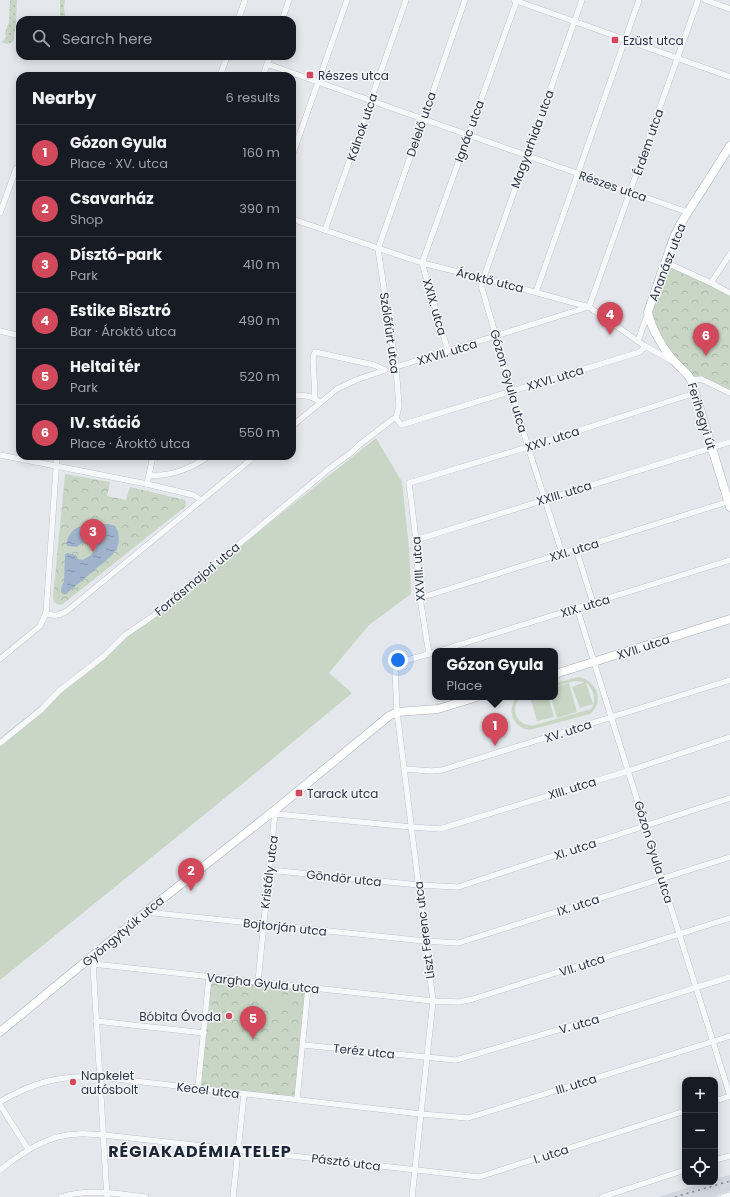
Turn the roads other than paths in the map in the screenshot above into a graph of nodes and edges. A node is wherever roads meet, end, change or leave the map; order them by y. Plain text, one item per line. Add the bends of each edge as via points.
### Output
1 (245, 0) edge
2 (289, 0) edge
3 (347, 0) edge
4 (406, 0) edge
5 (465, 0) edge
6 (516, 0) edge
7 (582, 0) edge
8 (639, 0) edge
9 (698, 0) edge
10 (705, 0) edge
11 (730, 9) edge
12 (239, 16) edge
13 (283, 16) edge
14 (574, 22) junction
15 (625, 40) junction
16 (678, 57) junction
17 (225, 60) edge
18 (268, 60) edge
19 (267, 64) junction
20 (221, 72) edge
21 (264, 72) edge
22 (290, 72) edge
23 (296, 74) edge
24 (730, 77) edge
25 (318, 82) junction
26 (371, 101) junction
27 (423, 118) junction
28 (468, 135) junction
29 (296, 145) edge
30 (730, 146) edge
31 (526, 156) junction
32 (16, 169) edge
33 (578, 174) junction
34 (631, 192) junction
35 (687, 212) junction
36 (0, 213) edge
37 (296, 220) edge
38 (325, 230) junction
39 (378, 249) junction
40 (730, 254) edge
41 (665, 262) junction
42 (422, 263) junction
43 (483, 278) junction
44 (711, 283) junction
45 (536, 292) junction
46 (730, 293) edge
47 (590, 307) junction
48 (648, 312) junction
49 (0, 331) edge
50 (16, 335) edge
51 (496, 337) junction
52 (638, 341) junction
53 (645, 346) junction
54 (448, 351) junction
55 (677, 364) junction
56 (396, 367) junction
57 (691, 380) junction
58 (512, 392) junction
59 (695, 393) junction
60 (730, 393) edge
61 (296, 396) edge
62 (315, 398) junction
63 (320, 403) junction
64 (396, 418) junction
65 (296, 423) edge
66 (730, 442) edge
67 (528, 447) junction
68 (712, 447) junction
69 (0, 454) edge
70 (16, 458) edge
71 (26, 460) edge
72 (57, 460) edge
73 (152, 460) edge
74 (202, 460) edge
75 (250, 460) edge
76 (56, 467) junction
77 (150, 475) junction
78 (409, 483) joint
79 (147, 484) junction
80 (545, 499) junction
81 (201, 500) junction
82 (729, 503) edge
83 (416, 540) junction
84 (576, 549) junction
85 (562, 553) junction
86 (730, 560) edge
87 (420, 598) junction
88 (593, 604) junction
89 (577, 608) junction
90 (46, 613) junction
91 (730, 619) edge
92 (449, 648) edge
93 (0, 650) edge
94 (432, 653) edge
95 (429, 654) junction
96 (5, 655) junction
97 (0, 659) edge
98 (594, 662) junction
99 (558, 673) edge
100 (730, 680) edge
101 (467, 700) edge
102 (397, 712) junction
103 (612, 717) junction
104 (730, 738) edge
105 (0, 742) edge
106 (405, 769) junction
107 (628, 771) junction
108 (730, 798) edge
109 (275, 812) junction
110 (646, 825) junction
111 (412, 827) junction
112 (730, 856) edge
113 (269, 870) junction
114 (662, 878) junction
115 (419, 885) junction
116 (145, 912) junction
117 (730, 918) edge
118 (263, 924) junction
119 (679, 934) junction
120 (425, 942) junction
121 (91, 961) junction
122 (209, 977) junction
123 (730, 977) edge
124 (258, 982) junction
125 (308, 988) junction
126 (696, 988) junction
127 (433, 1001) junction
128 (96, 1021) junction
129 (0, 1032) edge
130 (204, 1033) junction
131 (730, 1036) edge
132 (713, 1042) junction
133 (303, 1045) junction
134 (426, 1057) junction
135 (100, 1077) junction
136 (198, 1088) junction
137 (244, 1094) junction
138 (730, 1096) edge
139 (297, 1099) junction
140 (718, 1100) edge
141 (0, 1103) edge
142 (682, 1112) edge
143 (421, 1114) junction
144 (104, 1135) junction
145 (28, 1149) junction
146 (239, 1150) junction
147 (730, 1156) edge
148 (718, 1159) edge
149 (0, 1170) edge
150 (415, 1170) junction
151 (682, 1171) edge
152 (107, 1195) edge
153 (730, 1195) edge
154 (61, 1197) edge
155 (146, 1197) edge
156 (234, 1197) edge
157 (412, 1197) edge
158 (602, 1197) edge
159 (723, 1197) edge

1 - 12 street
2 - 13 street
3 - 25 street
4 - 26 street, Kálnok utca
5 - 27 street, Delelő utca
6 - 14 street
6 - 28 street, Ignác utca
7 - 14 street, Magyarhida utca
8 - 15 street
9 - 16 street, Érdem utca
10 - 11 street
14 - 15 street
14 - 31 street, Magyarhida utca
15 - 16 street
15 - 33 street
16 - 24 street
16 - 34 street, Érdem utca
17 - 20 street
18 - 19 street
19 - 21 street
19 - 22 street, Részes utca
23 - 25 street, Részes utca
25 - 26 street, Részes utca
25 - 29 street
26 - 27 street, Részes utca
26 - 38 street, Kálnok utca
27 - 28 street, Részes utca
27 - 39 street, Delelő utca
28 - 31 street, Részes utca
28 - 42 street, Ignác utca
30 - 35 street, Ananász utca
31 - 33 street, Részes utca
31 - 43 street, Magyarhida utca
32 - 36 street
33 - 34 street, Részes utca
33 - 45 street
34 - 35 street, Részes utca
34 - 47 street, Érdem utca
35 - 41 street, Ananász utca
37 - 38 street, Ároktő utca
38 - 39 street, Ároktő utca
39 - 42 street, Ároktő utca
39 - 56 street, Szőlőfürt utca
40 - 44 street
41 - 44 street
41 - 48 street, Ananász utca
42 - 43 street, Ároktő utca
42 - 54 street, XXIX. utca
43 - 45 street, Ároktő utca
43 - 51 street, Gózon Gyula utca via 481,285
44 - 46 street
45 - 47 street, Ároktő utca
47 - 51 street, XXVII. utca
47 - 52 street, Ároktő utca
48 - 52 street, Ananász utca
48 - 55 street, Ferihegyi út via 651,324
49 - 50 street
51 - 54 street, XXVII. utca
51 - 58 street, Gózon Gyula utca
52 - 53 street, Ároktő utca
53 - 55 street, Ároktő utca
53 - 58 street, XXVI. utca via 640,352
54 - 56 street, XXVII. utca
55 - 57 street, Ferihegyi út
56 - 64 street, Szőlőfürt utca via 399,406
57 - 59 street, Ferihegyi út
57 - 60 street via 701,379
58 - 64 street, XXVI. utca via 401,425
58 - 67 street, Gózon Gyula utca
59 - 67 street, XXV. utca
59 - 68 street, Ferihegyi út
61 - 62 street
62 - 63 street
62 - 63 street via 315,352 374,365 385,370 338,389
63 - 65 street
64 - 105 street, Forrásmajori utca via 359,444 153,616 125,635 104,656 59,690 42,709
66 - 68 street, XXIII. utca
67 - 78 street, XXV. utca
67 - 80 street, Gózon Gyula utca
68 - 80 street, XXIII. utca
68 - 82 street, Ferihegyi út
69 - 70 street
71 - 76 street
72 - 76 street
73 - 77 street
74 - 77 street via 172,473
75 - 81 street
76 - 79 street
76 - 90 street
77 - 79 street
78 - 83 street, XXVIII. utca
79 - 81 street
80 - 83 street, XXIII. utca
80 - 85 street, Gózon Gyula utca
81 - 90 street via 67,611 52,616
82 - 84 street, XXI. utca
83 - 87 street, XXVIII. utca
84 - 85 street, XXI. utca
84 - 88 street
85 - 87 street, XXI. utca
86 - 88 street, XIX. utca
87 - 95 street, XXVIII. utca
88 - 89 street, XIX. utca
89 - 92 street, XIX. utca
89 - 98 street, Gózon Gyula utca
90 - 96 street via 40,626
91 - 98 street, XVII. utca
93 - 96 street
94 - 95 street
95 - 102 street, Liszt Ferenc utca via 398,664 395,670
96 - 97 street
98 - 99 street, XVII. utca
98 - 103 street, Gózon Gyula utca
100 - 103 street, XV. utca
101 - 102 street via 438,709
102 - 106 street, Liszt Ferenc utca
102 - 109 street, Gyöngytyúk utca
103 - 106 street, XV. utca via 442,770
103 - 107 street, Gózon Gyula utca
104 - 107 street, XIII. utca
106 - 111 street, Liszt Ferenc utca
107 - 110 street, Gózon Gyula utca
107 - 111 street, XIII. utca via 440,829
108 - 110 street, XI. utca
109 - 111 street
109 - 113 street, Kristály utca
109 - 116 street, Gyöngytyúk utca
110 - 114 street, Gózon Gyula utca
110 - 115 street, XI. utca via 458,887
111 - 115 street, Liszt Ferenc utca
112 - 114 street, IX. utca
113 - 115 street, Göndör utca
113 - 118 street, Kristály utca
114 - 119 street, Gózon Gyula utca
114 - 120 street, IX. utca via 458,943
115 - 120 street, Liszt Ferenc utca
116 - 118 street, Bojtorján utca
116 - 121 street, Gyöngytyúk utca
117 - 119 street, VII. utca
118 - 120 street, Bojtorján utca
118 - 124 street, Kristály utca
119 - 126 street, Gózon Gyula utca
119 - 127 street, VII. utca via 473,999 459,1002
120 - 127 street, Liszt Ferenc utca
121 - 122 street, Vargha Gyula utca
121 - 128 street
121 - 129 street, Gyöngytyúk utca
122 - 124 street, Vargha Gyula utca
122 - 130 street
123 - 126 street, V. utca
124 - 125 street, Vargha Gyula utca
125 - 127 street, Vargha Gyula utca
125 - 133 street
126 - 132 street, Gózon Gyula utca
126 - 134 street, V. utca via 456,1060
127 - 134 street, Liszt Ferenc utca
128 - 130 street
128 - 135 street
130 - 136 street
131 - 132 street, III. utca
132 - 138 street, Gózon Gyula utca
132 - 143 street, III. utca via 468,1118
133 - 134 street, Teréz utca
133 - 139 street
134 - 143 street, Liszt Ferenc utca
135 - 136 street, Kecel utca
135 - 141 street, Kecel utca via 57,1078 33,1085
135 - 144 street
136 - 137 street, Kecel utca
137 - 139 street, Kecel utca
137 - 146 street
138 - 140 street
139 - 143 street, Kecel utca
141 - 145 street
142 - 150 street, I. utca via 479,1177
143 - 150 street, Liszt Ferenc utca
144 - 145 street, Pásztó utca via 78,1134 56,1138
144 - 146 street, Pásztó utca
144 - 152 street
145 - 149 street, Pásztó utca
146 - 150 street, Pásztó utca
146 - 156 street
147 - 148 street
150 - 157 street, Liszt Ferenc utca
151 - 158 street
152 - 154 street via 87,1192
152 - 155 street
153 - 159 street

